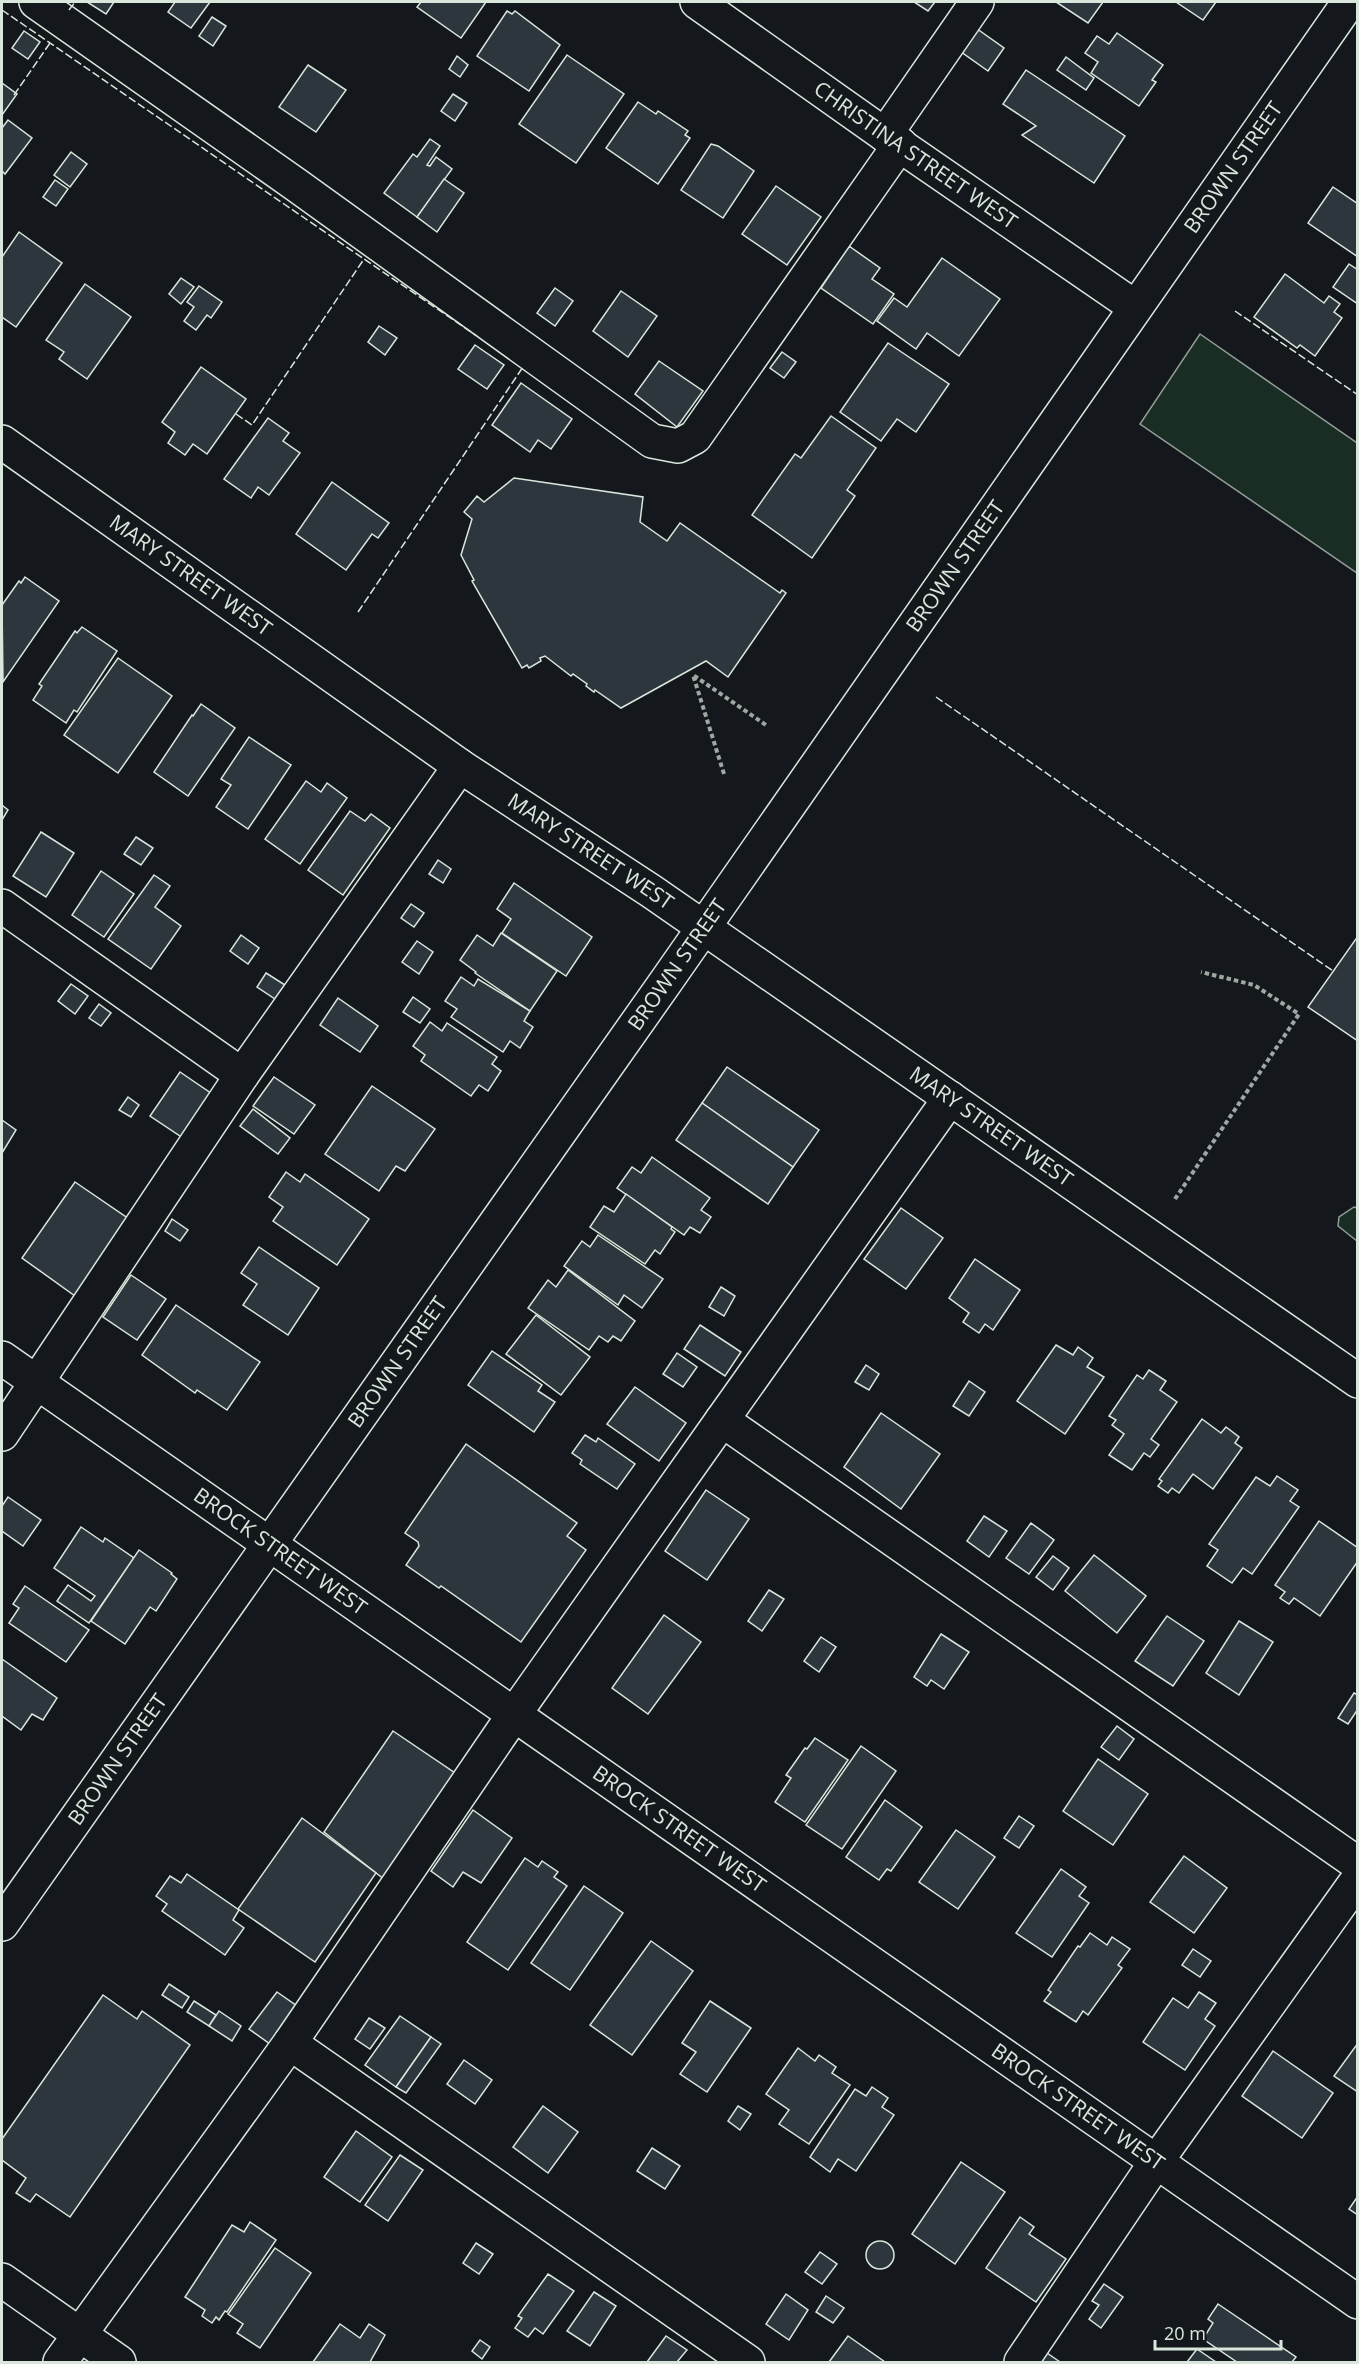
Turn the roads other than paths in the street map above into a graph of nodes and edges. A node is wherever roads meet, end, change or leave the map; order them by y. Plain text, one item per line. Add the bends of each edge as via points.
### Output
1 (36, 2) edge
2 (697, 2) edge
3 (977, 2) edge
4 (1349, 2) edge
5 (893, 140) junction
6 (1135, 307) junction
7 (2, 442) edge
8 (460, 766) junction
9 (2, 906) edge
10 (704, 928) junction
11 (242, 1075) junction
12 (950, 1098) junction
13 (2, 1358) edge
14 (1358, 1382) edge
15 (37, 1383) junction
16 (722, 1420) junction
17 (2, 1434) edge
18 (269, 1544) junction
19 (513, 1716) junction
20 (1358, 1864) edge
21 (1358, 1879) edge
22 (2, 1924) edge
23 (290, 2043) junction
24 (1156, 2162) junction
25 (2, 2280) edge
26 (1358, 2302) edge
27 (79, 2335) junction
28 (60, 2362) edge
29 (118, 2362) edge
30 (748, 2362) edge
31 (1021, 2362) edge

1 - 5 street via 652,441 678,446 695,437
2 - 5 street, CHRISTINA STREET WEST
3 - 5 street
4 - 6 street, BROWN STREET
5 - 6 street, CHRISTINA STREET WEST
6 - 10 street, BROWN STREET
7 - 8 street, MARY STREET WEST
8 - 10 street, MARY STREET WEST
8 - 11 street
9 - 11 street
10 - 12 street, MARY STREET WEST
10 - 18 street, BROWN STREET
11 - 15 street
12 - 14 street, MARY STREET WEST
12 - 16 street
13 - 15 street, BROCK STREET WEST
15 - 17 street
15 - 18 street, BROCK STREET WEST
16 - 19 street
16 - 20 street
18 - 19 street, BROCK STREET WEST
18 - 22 street, BROWN STREET
19 - 23 street
19 - 24 street, BROCK STREET WEST
21 - 24 street
23 - 27 street
23 - 30 street
24 - 26 street, BROCK STREET WEST
24 - 31 street
25 - 27 street
27 - 28 street
27 - 29 street

